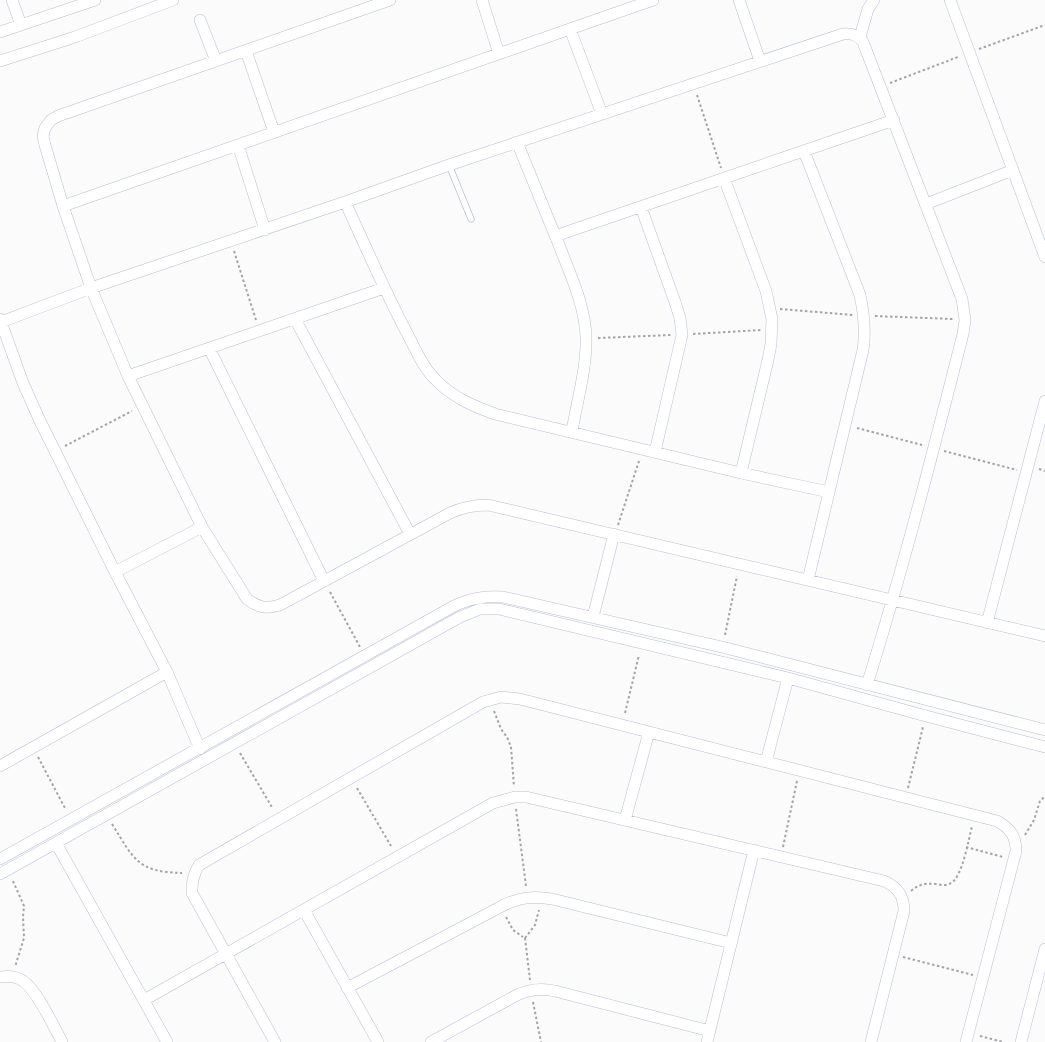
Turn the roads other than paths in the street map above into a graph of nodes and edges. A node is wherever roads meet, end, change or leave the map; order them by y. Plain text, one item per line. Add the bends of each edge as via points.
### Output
1 (12, 0) edge
2 (95, 0) edge
3 (174, 0) edge
4 (390, 0) edge
5 (482, 0) edge
6 (653, 0) edge
7 (739, 0) edge
8 (874, 0) edge
9 (950, 0) edge
10 (200, 20) dead end
11 (21, 25) junction
12 (570, 29) junction
13 (0, 32) edge
14 (860, 37) junction
15 (246, 51) junction
16 (499, 54) junction
17 (0, 61) edge
18 (216, 61) junction
19 (760, 61) junction
20 (602, 114) junction
21 (894, 120) junction
22 (274, 132) junction
23 (518, 142) junction
24 (238, 145) junction
25 (804, 151) junction
26 (449, 165) junction
27 (1013, 170) junction
28 (724, 178) junction
29 (345, 202) junction
30 (926, 204) junction
31 (63, 206) junction
32 (641, 207) junction
33 (471, 219) dead end
34 (265, 230) junction
35 (555, 236) junction
36 (1044, 250) edge
37 (91, 288) junction
38 (384, 288) junction
39 (294, 319) junction
40 (1, 321) edge
41 (209, 348) junction
42 (128, 376) junction
43 (1045, 401) edge
44 (572, 431) junction
45 (655, 452) junction
46 (740, 472) junction
47 (829, 492) junction
48 (202, 527) junction
49 (410, 534) junction
50 (614, 534) junction
51 (115, 572) junction
52 (808, 580) junction
53 (324, 581) junction
54 (893, 600) junction
55 (592, 617) junction
56 (987, 623) junction
57 (678, 636) junction
58 (1045, 636) edge
59 (675, 651) junction
60 (167, 672) junction
61 (788, 678) junction
62 (867, 685) junction
63 (1045, 730) edge
64 (649, 732) junction
65 (1045, 747) edge
66 (200, 749) junction
67 (766, 762) junction
68 (0, 766) edge
69 (624, 820) junction
70 (56, 843) junction
71 (754, 850) junction
72 (0, 858) edge
73 (4, 872) edge
74 (304, 910) junction
75 (731, 943) junction
76 (1045, 949) edge
77 (226, 954) junction
78 (5, 976) edge
79 (347, 988) junction
80 (144, 1000) junction
81 (708, 1036) edge
82 (967, 1037) edge
83 (62, 1042) edge
84 (167, 1042) edge
85 (275, 1042) edge
86 (378, 1042) edge
87 (431, 1042) edge
88 (872, 1042) edge
89 (1021, 1042) edge

1 - 11 street
2 - 11 street
3 - 17 street
4 - 15 street
5 - 16 street
6 - 12 street
7 - 19 street
8 - 14 street
9 - 27 street
10 - 18 street
11 - 13 street
12 - 16 street
12 - 20 street
14 - 19 street via 852,33 843,34
14 - 21 street
15 - 18 street
15 - 22 street
16 - 22 street
18 - 31 street via 50,120 43,136
19 - 20 street
20 - 23 street
21 - 25 street
21 - 30 street
22 - 24 street
23 - 26 street
23 - 35 street
24 - 31 street
24 - 34 street
25 - 28 street
25 - 47 street via 860,295 864,316 863,350
26 - 29 street
26 - 33 lane
27 - 30 street
27 - 36 street
28 - 32 street
28 - 46 street via 766,291 772,319 768,360
29 - 34 street
29 - 38 street
30 - 54 street via 962,299 963,334
31 - 37 street
32 - 35 street
32 - 45 street via 675,302 682,335
34 - 37 street
35 - 44 street via 581,306 585,330 584,358
37 - 40 street
37 - 42 street
38 - 39 street
38 - 44 street via 421,360 435,380 454,396 495,414
39 - 41 street
39 - 49 street
40 - 51 street via 23,383
41 - 42 street
41 - 53 street
42 - 48 street
43 - 56 street
44 - 45 street
45 - 46 street
46 - 47 street
47 - 52 street
48 - 51 street
48 - 53 street via 248,599 257,606 268,609 280,605
49 - 50 street via 456,510 474,505 500,507
49 - 53 street
50 - 52 street
50 - 55 street
51 - 60 street
52 - 54 street
54 - 56 street
54 - 62 street
55 - 57 street
55 - 66 street via 503,597 474,598 454,606
56 - 58 street
57 - 59 street
57 - 62 street
59 - 61 street
59 - 70 street via 499,609 480,609 460,617
60 - 66 street
60 - 68 street
61 - 65 street
61 - 67 street
62 - 63 street
64 - 67 street
64 - 69 street
64 - 77 street via 511,697 491,698 199,865 194,874 192,894
66 - 72 street
67 - 82 street via 997,820 1012,833 1016,843 1014,860
69 - 71 street
69 - 74 street via 537,799 514,797 493,803
70 - 73 street
70 - 80 street
71 - 75 street
71 - 88 street via 884,881 900,892 904,911
74 - 77 street
74 - 79 street
75 - 79 street via 540,897 528,897 504,905
75 - 81 street
76 - 89 street
77 - 80 street
77 - 85 street
78 - 83 street via 23,980 32,990
79 - 86 street
80 - 84 street
81 - 87 street via 539,989 517,995

